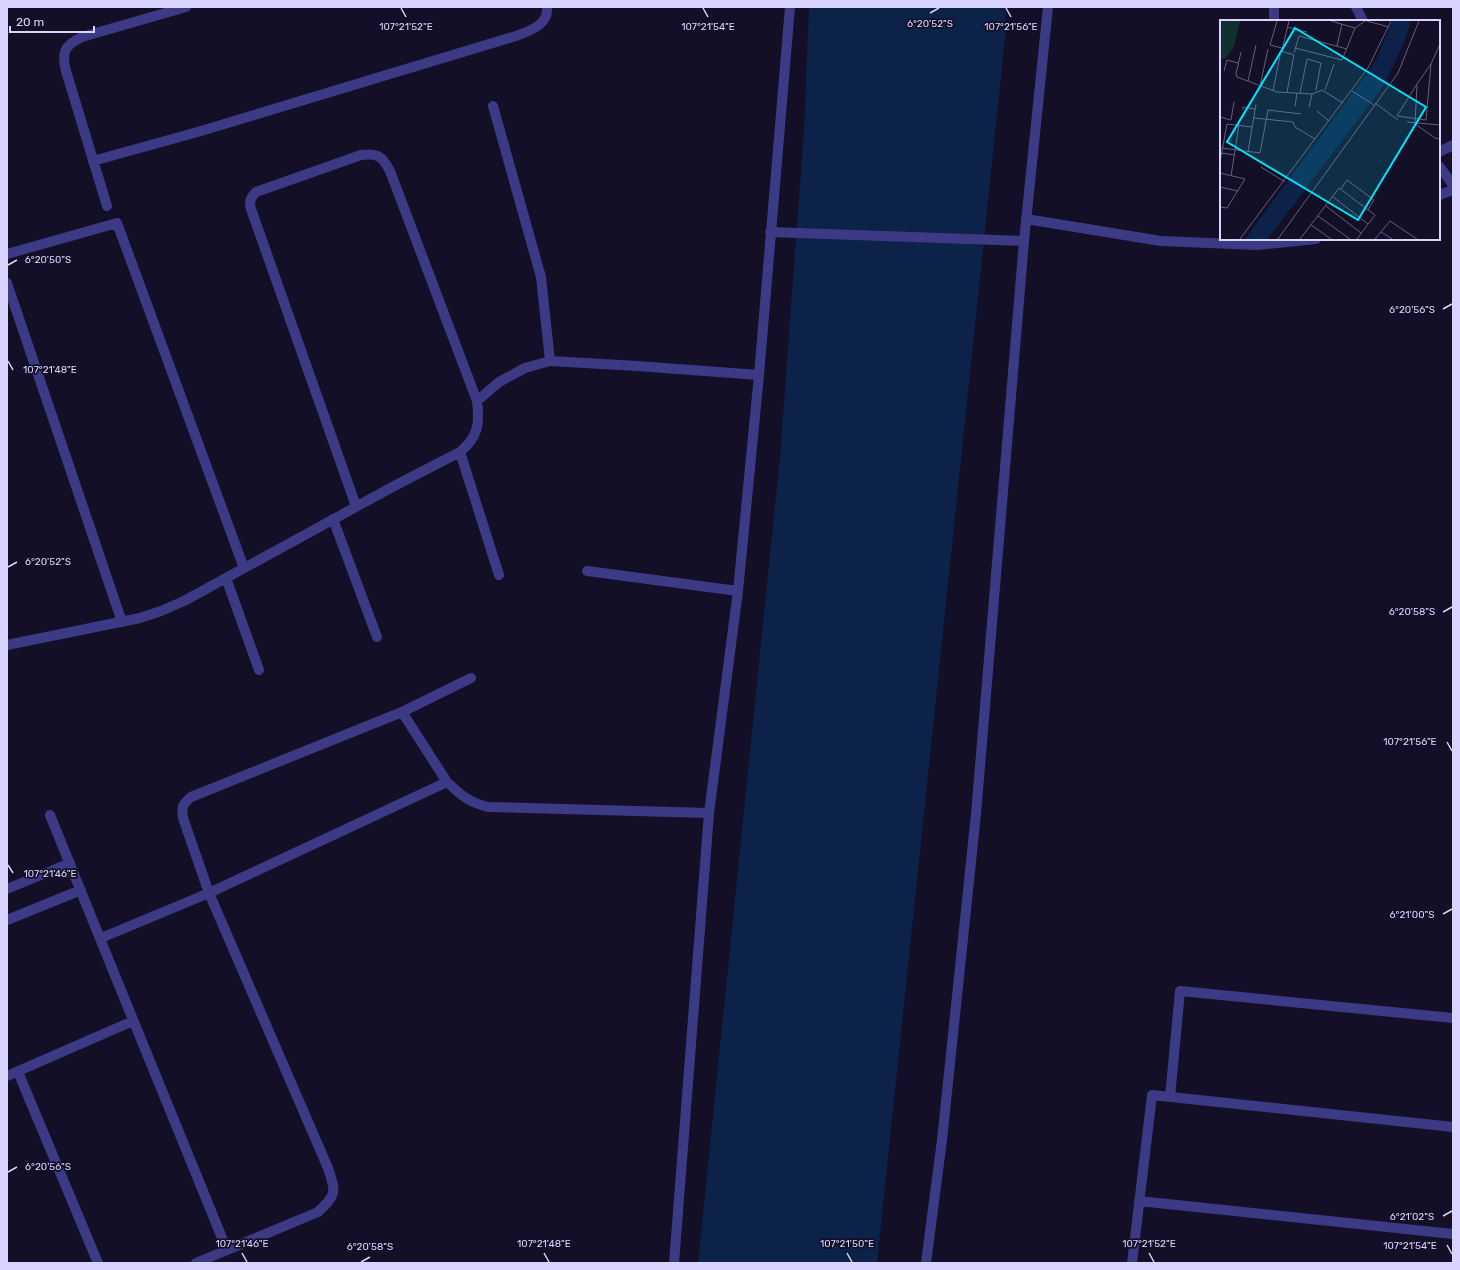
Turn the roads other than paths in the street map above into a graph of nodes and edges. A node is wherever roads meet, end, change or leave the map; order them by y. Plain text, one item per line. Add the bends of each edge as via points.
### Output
1 (186, 7) edge
2 (547, 7) edge
3 (790, 7) edge
4 (1048, 7) edge
5 (1274, 7) edge
6 (1356, 7) edge
7 (1274, 20) edge
8 (1362, 20) edge
9 (492, 106) dead end
10 (1453, 145) edge
11 (1440, 152) edge
12 (93, 161) junction
13 (1440, 167) edge
14 (1453, 185) edge
15 (1453, 190) edge
16 (1440, 195) edge
17 (107, 206) dead end
18 (1026, 219) junction
19 (770, 232) junction
20 (1306, 240) edge
21 (1024, 241) junction
22 (7, 254) edge
23 (7, 283) edge
24 (550, 361) junction
25 (758, 375) junction
26 (477, 401) junction
27 (460, 452) junction
28 (356, 506) junction
29 (333, 519) junction
30 (244, 568) junction
31 (587, 571) dead end
32 (499, 575) dead end
33 (226, 578) junction
34 (738, 592) junction
35 (122, 622) junction
36 (377, 637) dead end
37 (7, 644) edge
38 (259, 670) dead end
39 (471, 678) dead end
40 (402, 712) junction
41 (447, 782) junction
42 (709, 813) junction
43 (50, 815) dead end
44 (70, 863) junction
45 (7, 889) edge
46 (81, 890) junction
47 (209, 893) junction
48 (7, 920) edge
49 (101, 938) junction
50 (1453, 1018) edge
51 (133, 1021) junction
52 (18, 1072) junction
53 (7, 1076) edge
54 (1170, 1097) junction
55 (1453, 1127) edge
56 (1140, 1201) junction
57 (1453, 1234) edge
58 (227, 1250) junction
59 (98, 1263) edge
60 (196, 1263) edge
61 (674, 1263) edge
62 (926, 1263) edge
63 (1132, 1263) edge

1 - 12 street via 82,37 71,42 65,50 63,60
2 - 12 street via 548,11 542,24 516,36 209,129
3 - 19 street
4 - 18 street
5 - 7 street
6 - 8 street
9 - 24 street via 541,277
10 - 11 street
12 - 17 street
13 - 14 street
15 - 16 street
18 - 20 street via 1161,241 1257,245
18 - 21 street
19 - 21 street
19 - 25 street
21 - 62 street via 976,814
22 - 30 street via 117,223
23 - 35 street
24 - 25 street
24 - 26 street via 525,368 499,382
25 - 34 street
26 - 27 street via 479,417 476,432 469,445
26 - 28 street via 390,171 382,158 370,154 361,155 256,192 251,196 251,210
27 - 28 street
27 - 32 street
28 - 29 street
29 - 30 street
29 - 36 street
30 - 33 street
31 - 34 street
33 - 35 street via 184,602
33 - 38 street
34 - 42 street
35 - 37 street
39 - 40 street
40 - 41 street
40 - 47 street via 191,797 185,802 181,809 183,818
41 - 42 street via 465,798 488,807
41 - 47 street
42 - 61 street
43 - 44 street
44 - 45 street
44 - 46 street
46 - 48 street
46 - 49 street
47 - 49 street
47 - 58 street via 334,1186 331,1200 318,1212
49 - 51 street
50 - 54 street via 1180,991
51 - 52 street
51 - 58 street
52 - 53 street
52 - 59 street
54 - 55 street
54 - 56 street via 1152,1095
56 - 57 street
56 - 63 street
58 - 60 street

